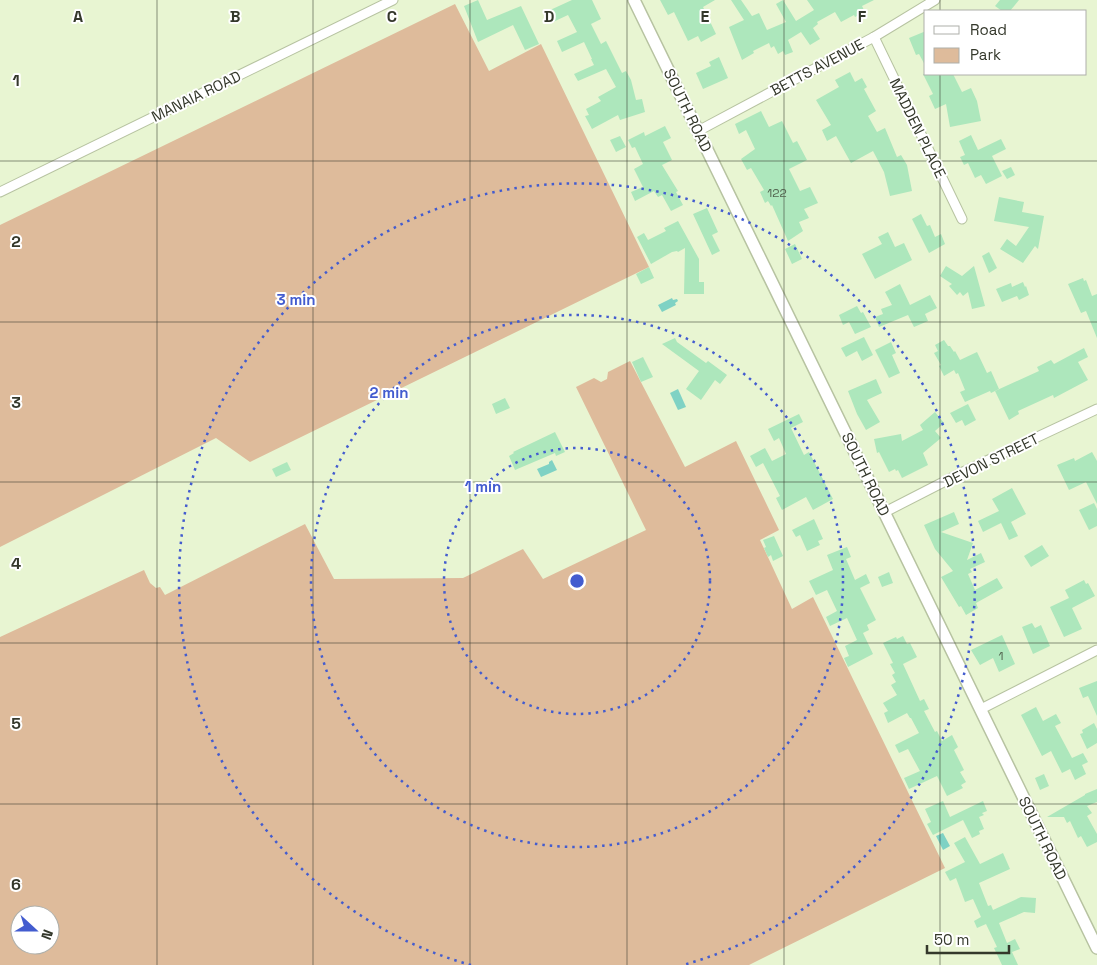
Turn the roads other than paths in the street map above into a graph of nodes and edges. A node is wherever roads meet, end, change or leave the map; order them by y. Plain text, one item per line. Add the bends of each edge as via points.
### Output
1 (393, 0) edge
2 (634, 0) edge
3 (935, 0) edge
4 (874, 37) junction
5 (698, 130) junction
6 (0, 192) edge
7 (962, 219) dead end
8 (1097, 409) edge
9 (885, 512) junction
10 (1097, 650) edge
11 (981, 709) junction
12 (1097, 948) edge

1 - 6 street, MANAIA ROAD
2 - 5 street, SOUTH ROAD
3 - 4 street, BETTS AVENUE
4 - 5 street, BETTS AVENUE
4 - 7 street, MADDEN PLACE
5 - 9 street, SOUTH ROAD
8 - 9 street, DEVON STREET
9 - 11 street, SOUTH ROAD
10 - 11 street
11 - 12 street, SOUTH ROAD

